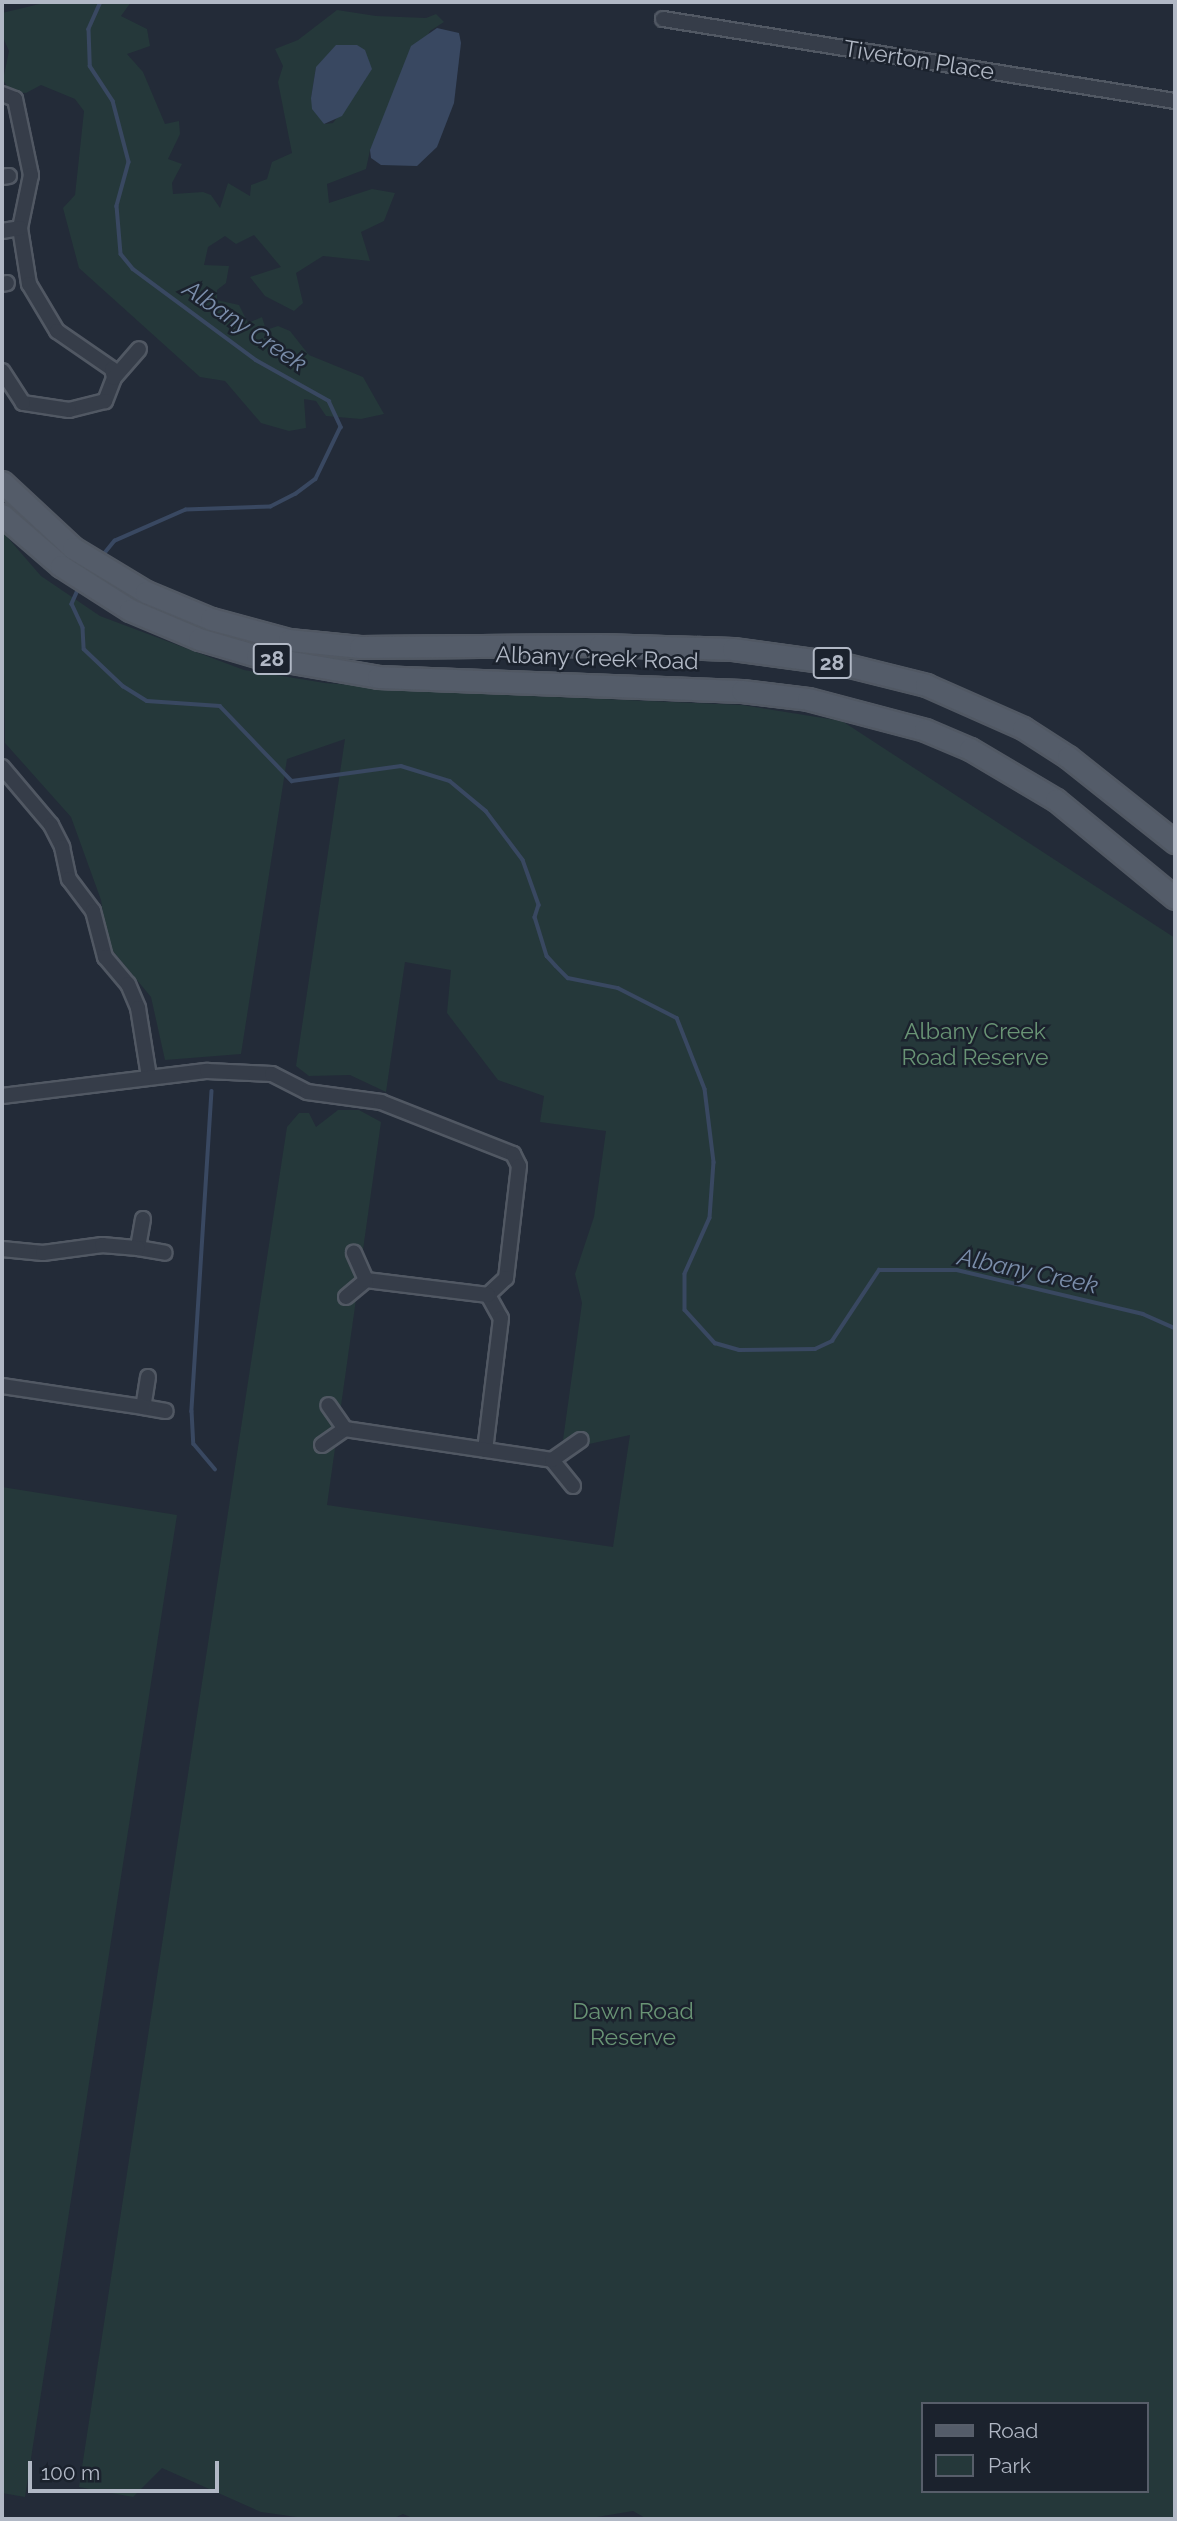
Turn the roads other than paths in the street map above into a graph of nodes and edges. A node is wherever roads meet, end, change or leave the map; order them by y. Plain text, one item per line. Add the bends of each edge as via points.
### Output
1 (663, 19) dead end
2 (2, 93) edge
3 (1175, 101) edge
4 (20, 228) junction
5 (2, 231) edge
6 (139, 349) dead end
7 (2, 371) edge
8 (114, 378) junction
9 (2, 482) edge
10 (2, 515) edge
11 (2, 767) edge
12 (1175, 842) edge
13 (1175, 898) edge
14 (149, 1077) junction
15 (2, 1096) edge
16 (143, 1219) dead end
17 (138, 1248) junction
18 (2, 1249) edge
19 (165, 1253) dead end
20 (354, 1253) dead end
21 (366, 1280) junction
22 (488, 1295) junction
23 (346, 1297) dead end
24 (148, 1377) dead end
25 (2, 1386) edge
26 (328, 1405) dead end
27 (143, 1407) junction
28 (166, 1411) dead end
29 (345, 1429) junction
30 (581, 1440) dead end
31 (322, 1445) dead end
32 (485, 1450) junction
33 (552, 1460) junction
34 (573, 1486) dead end

1 - 3 street, Tiverton Place
2 - 4 street via 15,99 31,174
4 - 5 street
4 - 8 street via 29,284 57,331 112,369
6 - 8 street
7 - 8 street via 23,403 69,410 105,401
9 - 12 main road, Albany Creek Road / 28 via 74,548 106,570 185,610 289,640 360,648 600,645 733,649 842,664 926,685 1046,743 1124,797
10 - 13 main road, Albany Creek Road / 28 via 97,591 199,639 324,670 401,678 598,682 741,691 808,699 925,730 1016,773 1099,832
11 - 14 street via 51,825 62,847 69,880 93,911 102,950 128,984 138,1008
14 - 15 street
14 - 22 street via 207,1071 272,1074 307,1092 381,1102 513,1153 519,1166 506,1278
16 - 17 street
17 - 18 street
17 - 19 street
20 - 21 street
21 - 22 street
21 - 23 street
22 - 32 street via 501,1318
24 - 27 street
25 - 27 street
26 - 29 street
27 - 28 street
29 - 31 street
29 - 32 street
30 - 33 street
32 - 33 street
33 - 34 street

